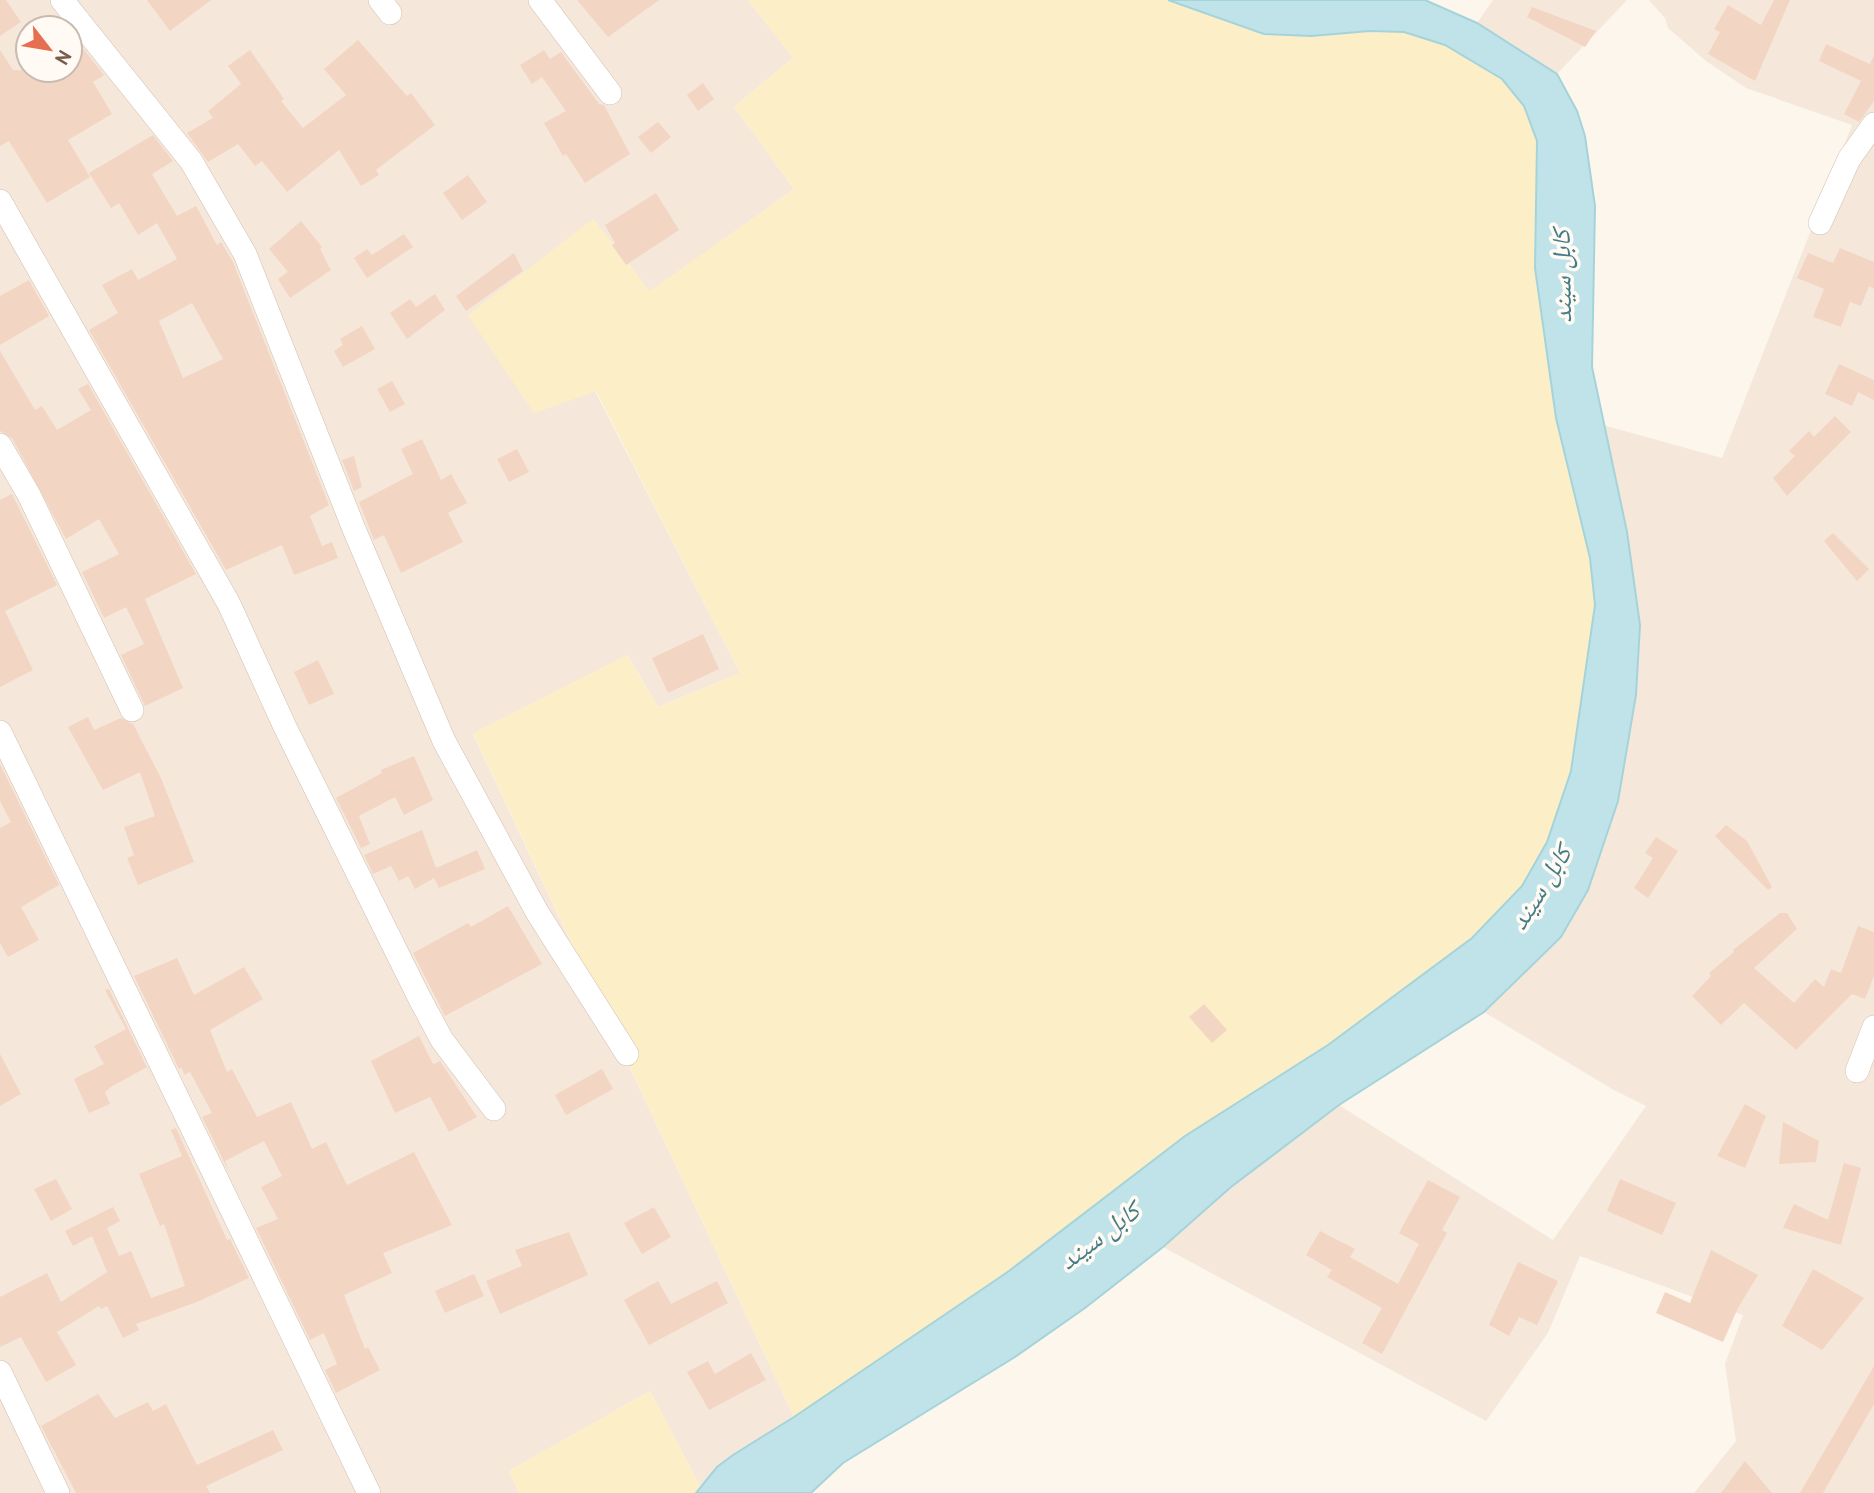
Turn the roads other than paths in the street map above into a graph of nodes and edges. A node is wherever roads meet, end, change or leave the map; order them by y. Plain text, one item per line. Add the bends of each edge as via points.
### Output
1 (62, 0) edge
2 (540, 0) edge
3 (610, 93) dead end
4 (1874, 124) edge
5 (0, 201) edge
6 (1820, 223) dead end
7 (0, 444) edge
8 (132, 710) dead end
9 (0, 732) edge
10 (1874, 1027) edge
11 (627, 1054) dead end
12 (1857, 1071) dead end
13 (494, 1109) dead end
14 (0, 1372) edge
15 (58, 1493) edge
16 (369, 1493) edge

1 - 11 street via 191,161 245,254 443,741 537,912
2 - 3 street
4 - 6 street via 1849,159
5 - 13 street via 229,604 425,1009 442,1040
7 - 8 street
9 - 16 street
10 - 12 street
14 - 15 street

